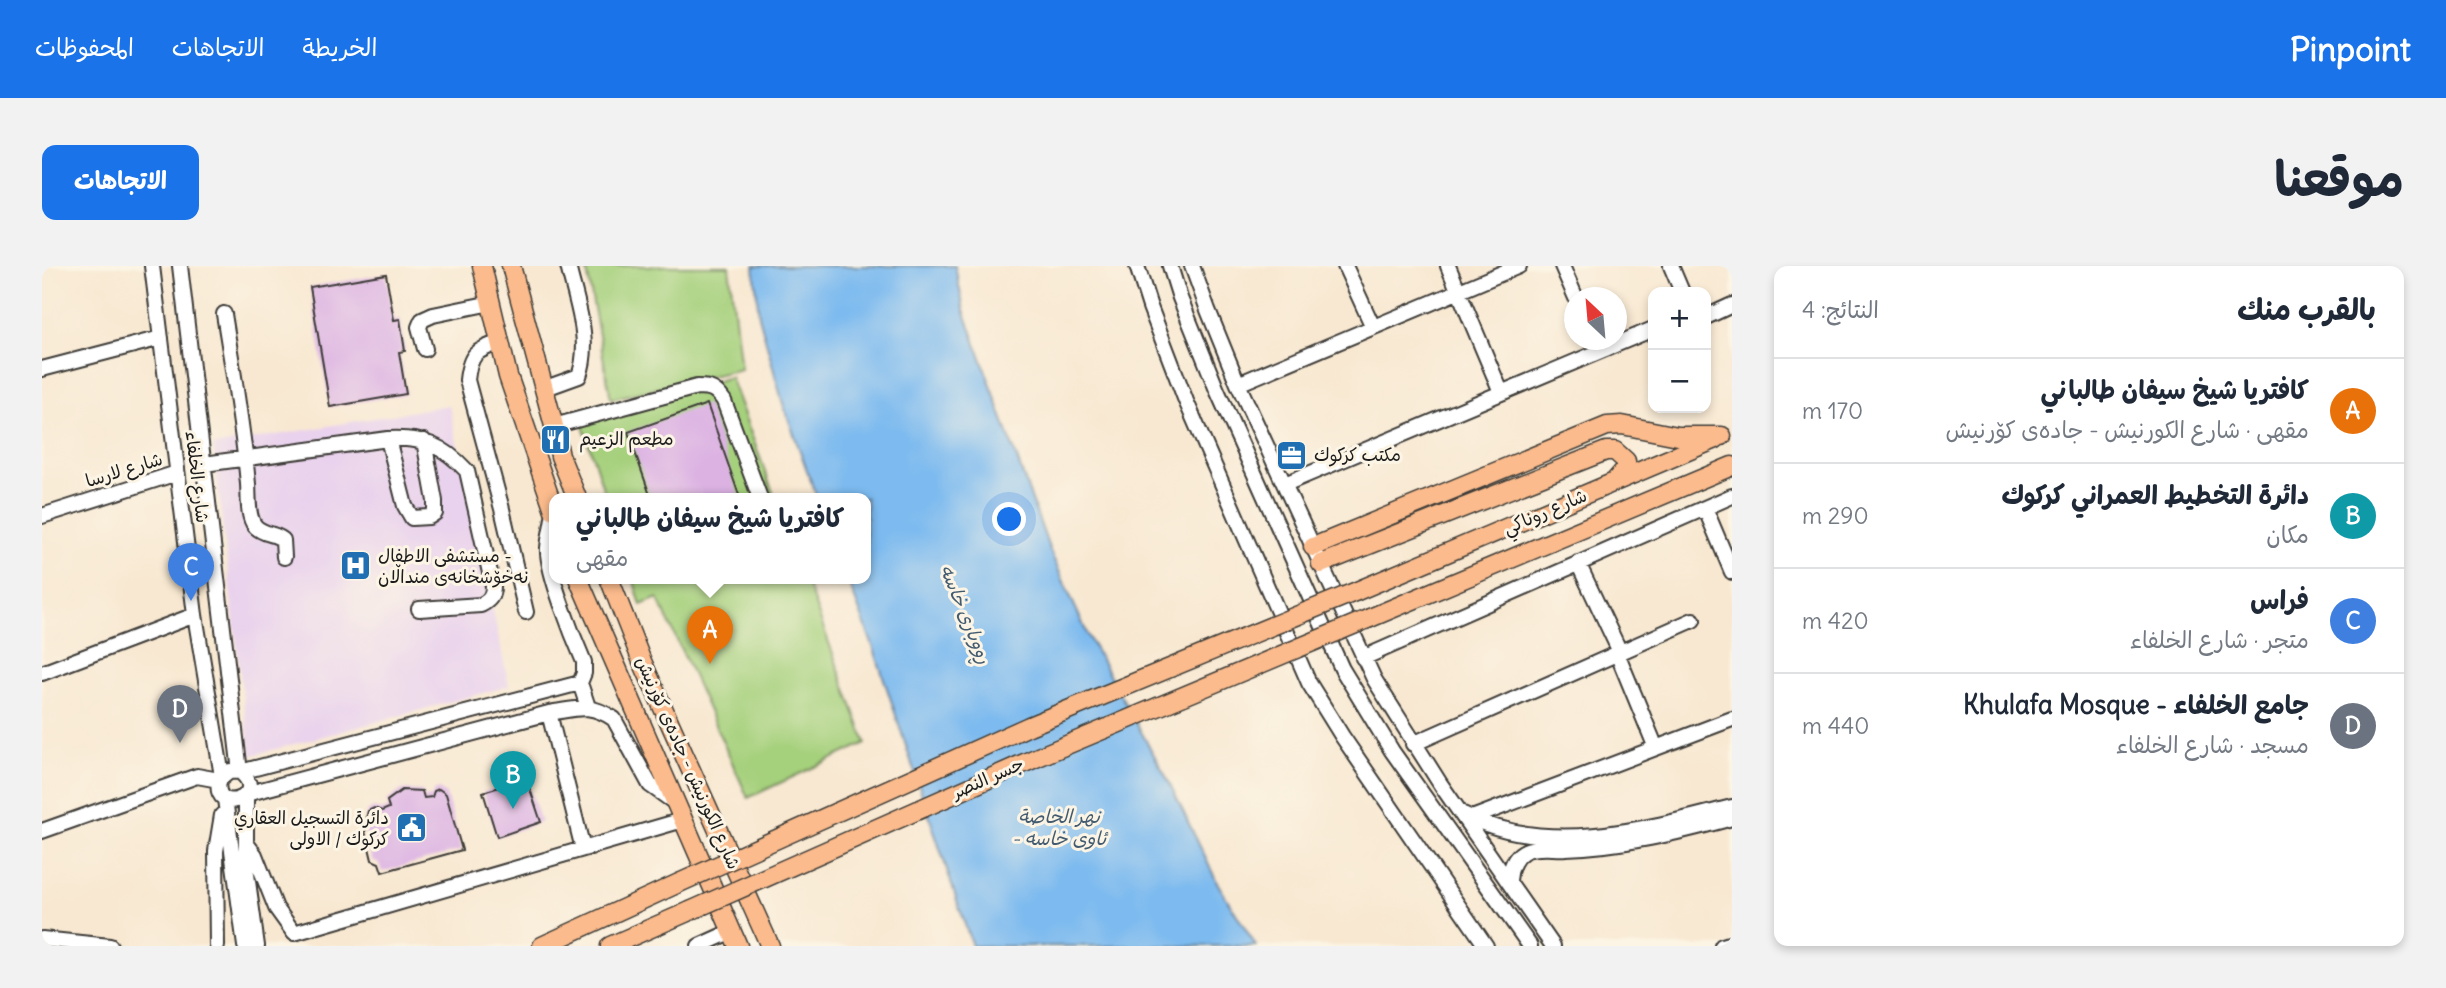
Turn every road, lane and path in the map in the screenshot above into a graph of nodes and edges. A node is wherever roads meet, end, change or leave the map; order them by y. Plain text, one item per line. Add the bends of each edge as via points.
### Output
1 (152, 266) edge
2 (180, 266) edge
3 (482, 266) edge
4 (511, 266) edge
5 (568, 266) edge
6 (1137, 266) edge
7 (1170, 266) edge
8 (1192, 266) edge
9 (1345, 266) edge
10 (1448, 266) edge
11 (1519, 266) edge
12 (1562, 266) edge
13 (1671, 266) edge
14 (1571, 287) edge
15 (1680, 287) edge
16 (1459, 291) junction
17 (491, 303) junction
18 (1732, 305) edge
19 (224, 314) dead end
20 (1711, 315) edge
21 (1373, 327) junction
22 (1648, 330) edge
23 (1627, 337) edge
24 (161, 338) junction
25 (500, 342) junction
26 (425, 349) dead end
27 (1588, 350) edge
28 (42, 369) edge
29 (1238, 384) junction
30 (543, 389) junction
31 (1501, 392) junction
32 (1230, 418) junction
33 (554, 426) junction
34 (1727, 434) edge
35 (388, 439) junction
36 (424, 441) junction
37 (1271, 455) junction
38 (246, 459) junction
39 (204, 464) junction
40 (1732, 466) edge
41 (177, 473) junction
42 (1613, 483) junction
43 (1285, 484) junction
44 (575, 493) edge
45 (758, 493) edge
46 (549, 495) edge
47 (1732, 496) edge
48 (1704, 508) junction
49 (42, 516) edge
50 (549, 536) edge
51 (1313, 547) junction
52 (284, 557) dead end
53 (549, 562) edge
54 (1321, 564) junction
55 (1578, 564) junction
56 (1732, 572) edge
57 (555, 584) edge
58 (581, 584) edge
59 (611, 584) edge
60 (1357, 591) joint
61 (419, 609) dead end
62 (527, 612) dead end
63 (195, 615) junction
64 (1370, 618) joint
65 (1693, 620) dead end
66 (1618, 653) junction
67 (1363, 658) junction
68 (42, 673) edge
69 (580, 683) junction
70 (588, 707) junction
71 (549, 713) junction
72 (1732, 719) edge
73 (1413, 744) junction
74 (1656, 748) junction
75 (240, 772) junction
76 (221, 778) junction
77 (1441, 786) junction
78 (246, 794) junction
79 (1425, 798) junction
80 (225, 799) junction
81 (674, 802) junction
82 (1732, 807) edge
83 (1466, 815) junction
84 (1732, 818) edge
85 (683, 820) junction
86 (42, 831) edge
87 (1547, 841) junction
88 (245, 842) junction
89 (583, 849) junction
90 (1509, 880) junction
91 (735, 939) edge
92 (42, 940) edge
93 (292, 940) edge
94 (1732, 943) edge
95 (707, 944) edge
96 (110, 946) edge
97 (218, 946) edge
98 (245, 946) edge
99 (257, 946) edge
100 (542, 946) edge
101 (610, 946) edge
102 (770, 946) edge
103 (1486, 946) edge
104 (1530, 946) edge
105 (1553, 946) edge
106 (1722, 946) edge

1 - 24 street, شارع الخلفاء
2 - 39 street
3 - 17 main road
4 - 30 main road
5 - 30 street via 584,334 584,362 579,376
6 - 103 street via 1185,401 1310,683
7 - 32 street
8 - 29 street
9 - 21 street
10 - 16 street
11 - 16 street
12 - 14 street
13 - 15 street
16 - 21 street
16 - 31 street
17 - 25 main road
17 - 26 street via 422,320 419,327
18 - 20 street
19 - 38 street
21 - 29 street
22 - 23 street
24 - 28 street
24 - 41 street, شارع الخلفاء
25 - 46 main road
25 - 62 street via 479,350 469,362 467,380
27 - 31 street
29 - 37 street
30 - 33 main road
31 - 43 street
32 - 37 street
32 - 79 street via 1342,669
33 - 44 main road
33 - 45 street via 697,387 712,387 724,401
34 - 42 main road, شارع روناكي
34 - 51 main road via 1678,436 1607,426
35 - 36 street
35 - 36 street via 412,518 435,513
35 - 38 street
36 - 61 street via 467,471 493,594 481,605
37 - 43 street
38 - 39 street
38 - 52 street via 250,514 255,526 283,540
39 - 75 street
40 - 64 main road, شارع روناكي
41 - 49 street, شارع لارسا
41 - 63 street, شارع الخلفاء
42 - 54 main road via 1626,468 1626,461 1615,451 1606,451
42 - 60 main road, شارع روناكي
43 - 51 street
47 - 48 street
48 - 55 street
48 - 56 street
50 - 53 street
51 - 54 street
54 - 67 street
55 - 66 street
55 - 67 street
57 - 69 street via 584,662
58 - 81 main road, شارع الكورنيش - جادەی کۆرنیش
59 - 102 main road, شارع الكورنيش - جادەی کۆرنیش
60 - 100 main road, جسر النصر, bridge via 1028,726
63 - 68 street
63 - 76 street, شارع الخلفاء
64 - 101 main road, جسر النصر, bridge via 1038,757
65 - 66 street
66 - 73 street
66 - 74 street
67 - 73 street
69 - 70 street
69 - 75 street
70 - 71 street
70 - 81 street via 614,719 650,785
71 - 78 street
71 - 89 street
72 - 74 street
73 - 77 street
74 - 83 street
75 - 76 street via 230,771
75 - 78 street via 248,782
76 - 80 street via 219,790
76 - 86 street via 197,776
77 - 79 street
77 - 83 street
78 - 80 street via 234,801
78 - 88 street
79 - 104 street
80 - 97 street via 216,851
80 - 98 street
81 - 85 main road, شارع الكورنيش - جادەی کۆرنیش
82 - 87 street via 1618,833
83 - 87 street
83 - 90 street
84 - 87 street via 1638,841 1586,848
85 - 89 street
85 - 91 main road, شارع الكورنيش - جادەی کۆرنیش
87 - 90 street via 1520,854
88 - 93 street
88 - 99 street
89 - 93 street
90 - 105 street
91 - 95 street
92 - 96 street
94 - 106 street

